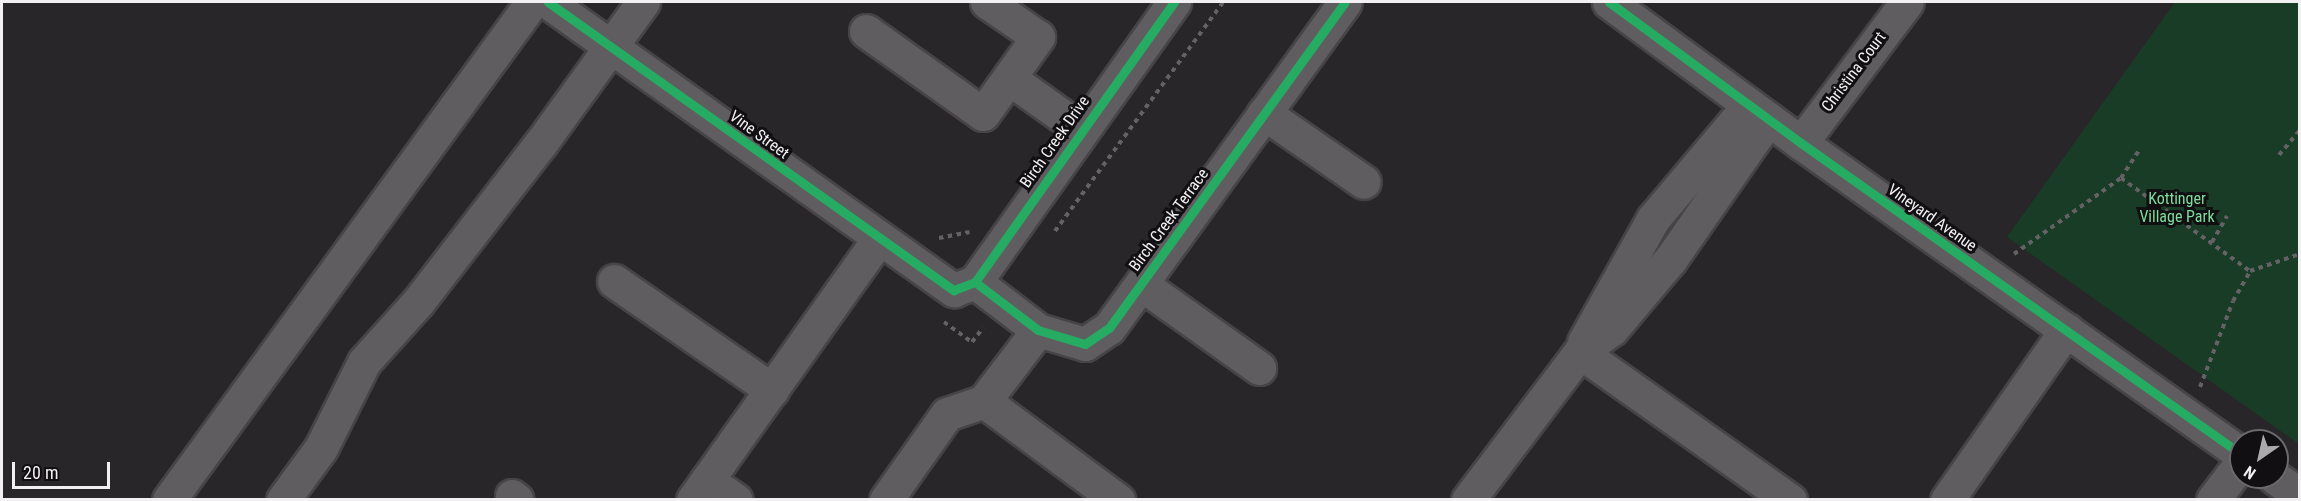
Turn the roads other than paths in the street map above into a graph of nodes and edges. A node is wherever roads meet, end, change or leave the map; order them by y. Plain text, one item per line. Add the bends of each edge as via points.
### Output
1 (531, 2) edge
2 (549, 2) edge
3 (643, 2) edge
4 (987, 2) edge
5 (1174, 2) edge
6 (1345, 2) edge
7 (1609, 2) edge
8 (1907, 2) edge
9 (866, 31) dead end
10 (611, 47) junction
11 (1009, 78) junction
12 (1759, 112) junction
13 (1264, 113) junction
14 (1082, 130) junction
15 (1801, 143) junction
16 (1364, 182) dead end
17 (878, 240) junction
18 (614, 281) dead end
19 (1141, 284) junction
20 (964, 286) junction
21 (1038, 330) junction
22 (2066, 330) junction
23 (1580, 352) junction
24 (1259, 368) dead end
25 (771, 390) junction
26 (984, 401) junction
27 (2229, 445) edge
28 (2229, 479) edge
29 (700, 490) edge
30 (169, 500) edge
31 (283, 500) edge
32 (736, 500) edge
33 (886, 500) edge
34 (1118, 500) edge
35 (1468, 500) edge
36 (1790, 500) edge
37 (1947, 500) edge
38 (2213, 500) edge

1 - 30 street
2 - 10 street, Vine Street
3 - 10 street
4 - 11 street via 1038,37
5 - 14 street, Birch Creek Drive
6 - 13 street, Birch Creek Terrace
7 - 12 street, Vineyard Avenue
8 - 15 street, Christina Court
9 - 11 street via 983,114
10 - 17 street, Vine Street
10 - 31 street via 418,302 364,362 321,448
11 - 14 street
12 - 15 street, Vineyard Avenue
12 - 23 street via 1653,219 1589,327
13 - 16 street
13 - 19 street, Birch Creek Terrace
14 - 20 street, Birch Creek Drive
15 - 22 street, Vineyard Avenue
17 - 20 street, Vine Street
17 - 25 street
18 - 25 street
19 - 21 street, Birch Creek Terrace via 1109,328 1084,344
19 - 24 street
20 - 21 street, Birch Creek Terrace via 1002,304
21 - 26 street
22 - 27 street, Vineyard Avenue
22 - 37 street
23 - 35 street
23 - 36 street
25 - 29 street
26 - 33 street via 947,414
26 - 34 street
28 - 38 street
29 - 32 street

